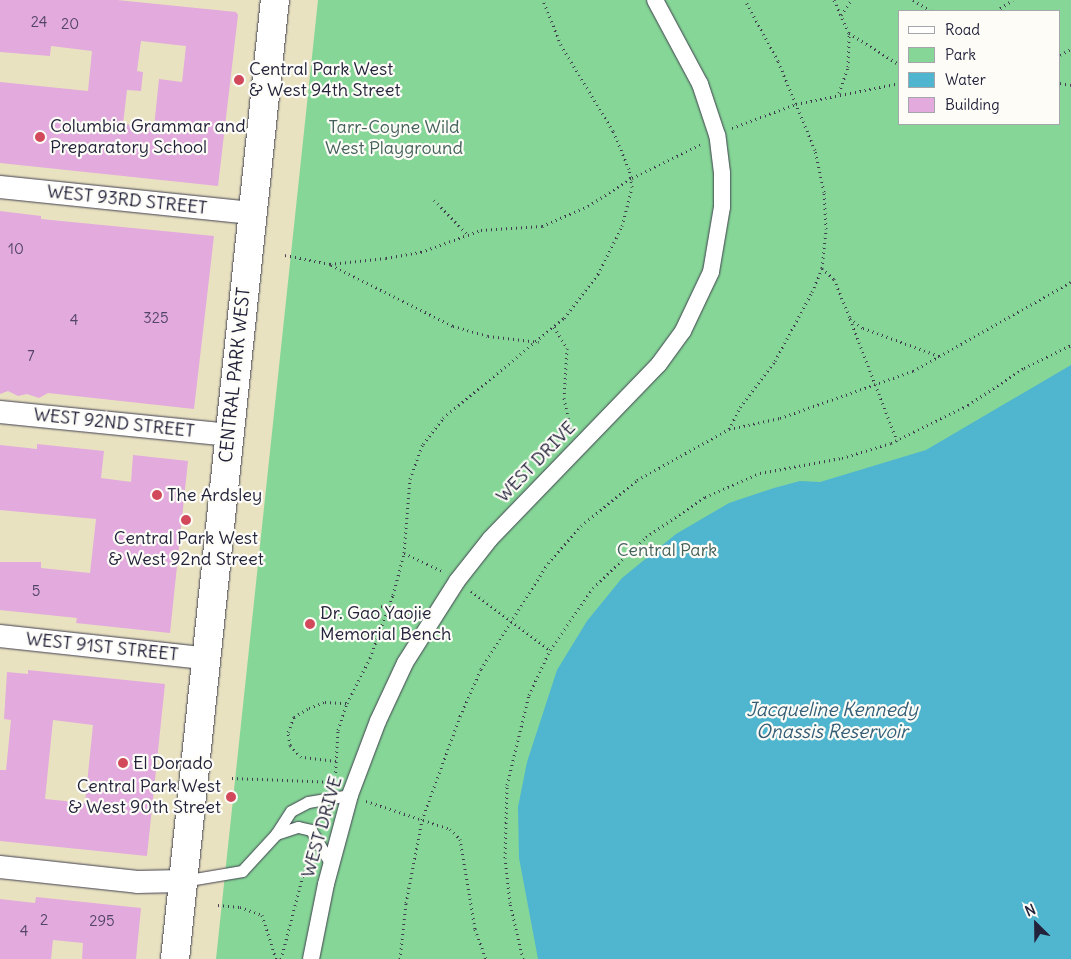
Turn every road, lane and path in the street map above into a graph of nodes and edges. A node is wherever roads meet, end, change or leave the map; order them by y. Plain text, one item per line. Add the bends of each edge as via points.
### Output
1 (275, 0) edge
2 (543, 0) edge
3 (655, 0) edge
4 (744, 0) edge
5 (834, 0) edge
6 (851, 0) edge
7 (913, 0) edge
8 (1012, 0) edge
9 (929, 10) edge
10 (997, 10) edge
11 (840, 16) junction
12 (849, 33) junction
13 (898, 64) edge
14 (898, 84) edge
15 (838, 94) junction
16 (796, 104) junction
17 (732, 128) dead end
18 (706, 141) dead end
19 (632, 178) junction
20 (0, 187) edge
21 (434, 200) dead end
22 (253, 213) junction
23 (468, 235) junction
24 (285, 255) dead end
25 (330, 264) junction
26 (822, 268) junction
27 (1071, 282) edge
28 (850, 318) junction
29 (554, 328) junction
30 (539, 342) junction
31 (1071, 345) edge
32 (942, 357) junction
33 (876, 385) junction
34 (0, 412) edge
35 (729, 429) junction
36 (229, 435) junction
37 (897, 441) junction
38 (579, 446) junction
39 (404, 552) junction
40 (449, 574) dead end
41 (469, 589) dead end
42 (380, 606) dead end
43 (388, 608) junction
44 (511, 622) junction
45 (0, 636) edge
46 (550, 650) junction
47 (204, 658) junction
48 (347, 704) junction
49 (336, 761) junction
50 (232, 778) dead end
51 (358, 798) junction
52 (422, 820) junction
53 (276, 834) junction
54 (310, 852) dead end
55 (331, 864) junction
56 (0, 867) edge
57 (183, 881) junction
58 (218, 905) dead end
59 (175, 959) edge
60 (276, 959) edge
61 (281, 959) edge
62 (311, 959) edge
63 (400, 959) edge
64 (486, 959) edge
65 (523, 959) edge

1 - 22 main road, CENTRAL PARK WEST
2 - 19 path via 561,45 613,130
3 - 38 street, WEST DRIVE via 710,108 722,173 720,229 711,272 683,332 655,369
4 - 16 path via 778,61
5 - 11 path
6 - 11 path
7 - 9 path
8 - 10 path
11 - 12 path
12 - 13 path
12 - 15 path via 848,67
14 - 15 path
15 - 16 path
16 - 17 path
16 - 26 path via 815,150 824,192 826,229
18 - 19 path
19 - 23 path via 588,206 551,223
19 - 29 path via 626,213 610,254 582,297
20 - 22 street, WEST 93RD STREET
21 - 23 path
22 - 36 main road, CENTRAL PARK WEST
23 - 25 path via 421,252
24 - 25 path
25 - 30 path via 453,326 488,336
26 - 28 path via 834,279
26 - 35 path via 775,361 740,407
27 - 32 path
28 - 32 path via 880,335
28 - 33 path
29 - 30 path
29 - 38 path via 566,348 566,414
30 - 39 path via 451,411 428,435 410,479
31 - 37 path via 1024,368 968,405
32 - 33 path
33 - 35 path via 780,418
33 - 37 path
34 - 36 street, WEST 92ND STREET
35 - 44 path via 670,460 607,502 548,563
36 - 47 main road, CENTRAL PARK WEST
37 - 46 path via 842,458 760,473 705,497 646,536 612,568 571,616
38 - 51 street, WEST DRIVE via 490,539 437,609 391,693
39 - 40 path
39 - 43 path
41 - 44 path
42 - 43 path
43 - 48 path via 370,658
44 - 46 path
44 - 52 path via 470,693
45 - 47 street, WEST 91ST STREET
46 - 65 path via 529,695 507,785 505,858
47 - 57 main road, CENTRAL PARK WEST
48 - 49 path via 338,730
48 - 49 path via 325,702 309,708 294,717 288,732 290,745 298,755 308,760
49 - 50 path via 335,782
51 - 52 path
51 - 53 lane via 331,796 299,807 286,816
51 - 55 street, WEST DRIVE
52 - 63 path via 406,903
52 - 64 path via 450,829 460,839 475,929
53 - 55 lane via 298,827 311,830
53 - 57 lane via 242,871
54 - 61 path
55 - 62 street, WEST DRIVE
56 - 57 street via 137,882
57 - 59 main road, CENTRAL PARK WEST
58 - 60 path via 240,907 262,915

